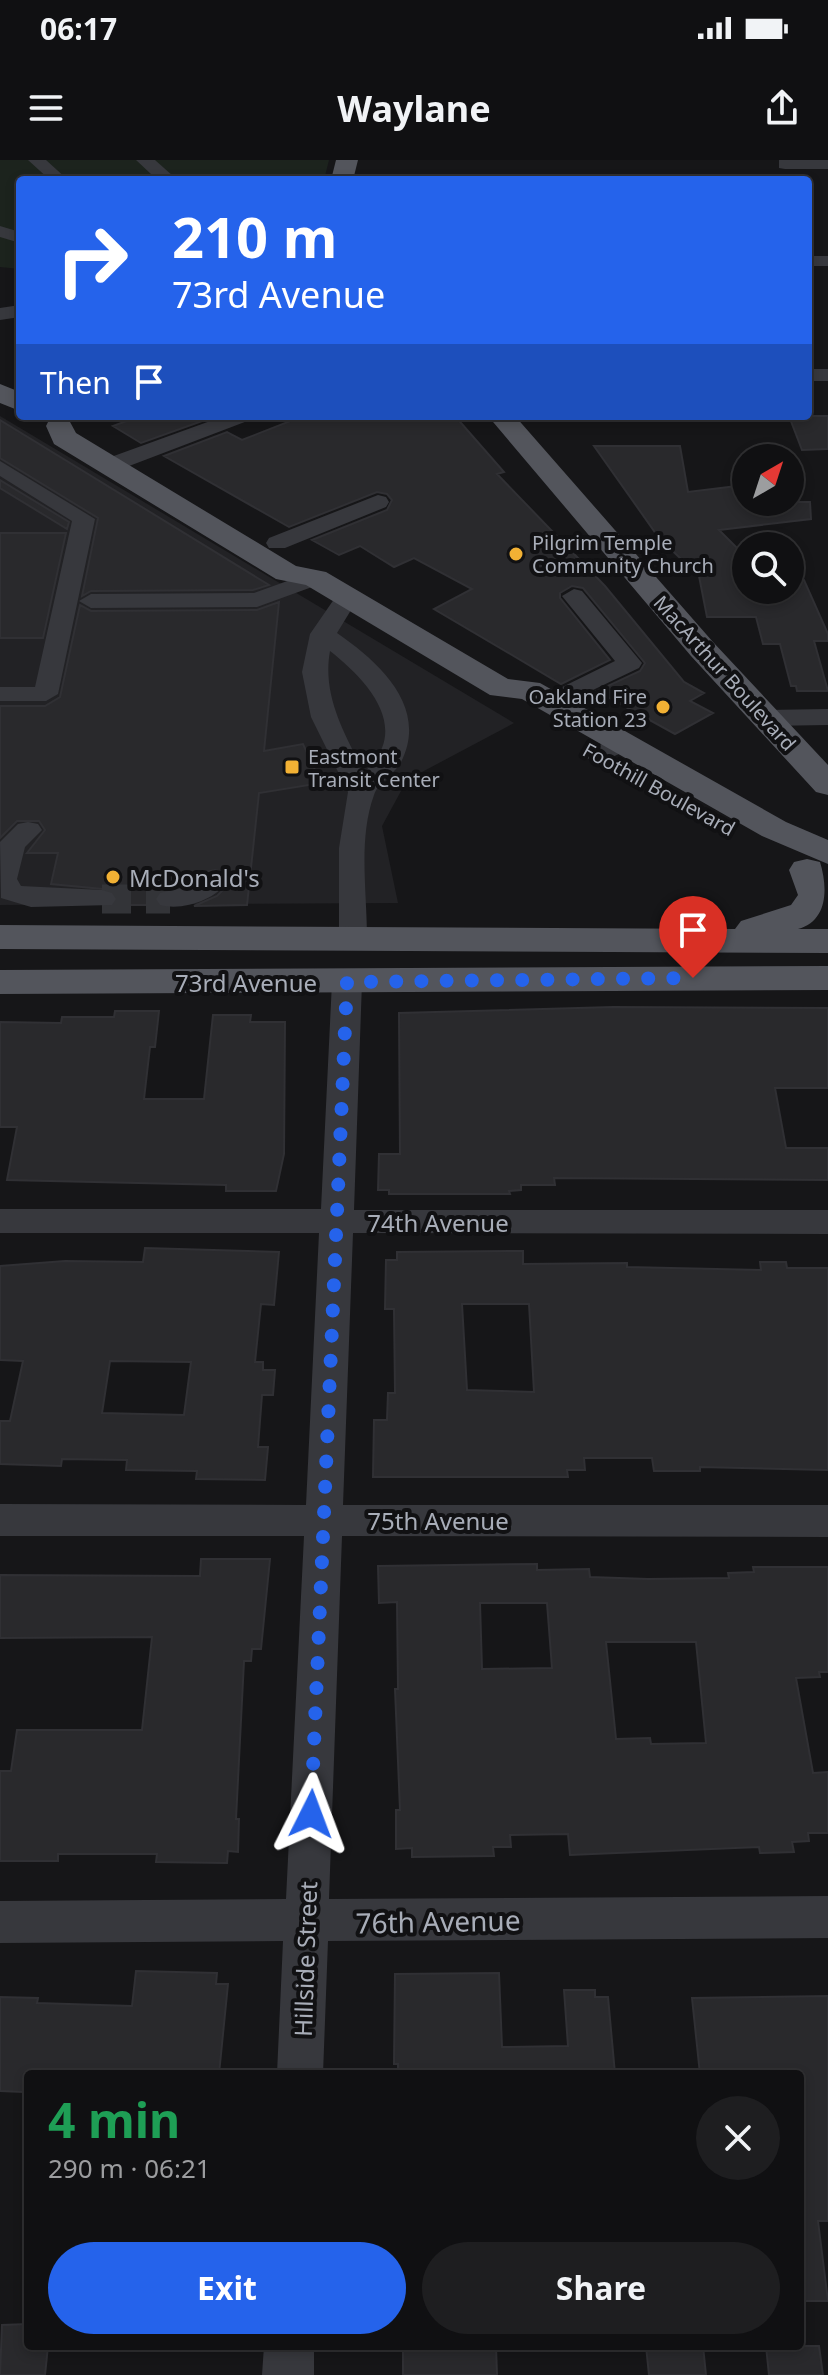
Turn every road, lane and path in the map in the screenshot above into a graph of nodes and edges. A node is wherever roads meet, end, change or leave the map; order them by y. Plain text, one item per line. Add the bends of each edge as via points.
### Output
1 (144, 160) edge
2 (785, 164) dead end
3 (828, 164) edge
4 (165, 176) edge
5 (232, 420) edge
6 (505, 420) edge
7 (50, 421) edge
8 (119, 462) junction
9 (0, 467) edge
10 (378, 502) dead end
11 (277, 543) junction
12 (315, 578) junction
13 (574, 596) dead end
14 (347, 597) junction
15 (91, 601) dead end
16 (322, 634) junction
17 (501, 688) junction
18 (0, 694) edge
19 (551, 702) junction
20 (828, 717) edge
21 (766, 718) junction
22 (610, 749) junction
23 (361, 791) junction
24 (827, 792) edge
25 (774, 829) junction
26 (28, 830) dead end
27 (821, 867) edge
28 (214, 881) dead end
29 (102, 899) tunnel mouth
30 (170, 899) tunnel mouth
31 (0, 937) edge
32 (353, 937) junction
33 (712, 940) junction
34 (828, 941) edge
35 (828, 978) edge
36 (0, 982) edge
37 (190, 982) junction
38 (347, 982) junction
39 (0, 1221) edge
40 (336, 1221) junction
41 (828, 1222) edge
42 (324, 1519) junction
43 (0, 1520) edge
44 (828, 1521) edge
45 (828, 1917) edge
46 (307, 1921) junction
47 (0, 1922) edge
48 (300, 2070) edge
49 (289, 2350) edge
50 (288, 2375) edge

1 - 4 street
2 - 3 street
5 - 8 street
6 - 21 main road, MacArthur Boulevard
7 - 8 main road, Foothill Boulevard via 64,438
8 - 11 main road, Foothill Boulevard
8 - 12 main road, Foothill Boulevard via 287,573
9 - 18 street via 84,519 46,694
10 - 11 street
11 - 12 main road, Foothill Boulevard via 309,562
12 - 14 main road, Foothill Boulevard
12 - 15 street via 257,600
13 - 19 street via 630,663
14 - 16 street
14 - 17 main road, Foothill Boulevard
16 - 23 street via 313,668 318,704
16 - 23 street via 360,661 399,713 387,764
17 - 19 main road, Foothill Boulevard via 529,690
17 - 22 main road, Foothill Boulevard via 506,703
19 - 22 main road, Foothill Boulevard
20 - 21 street
21 - 24 main road, MacArthur Boulevard
22 - 25 main road, Foothill Boulevard
22 - 27 main road, Foothill Boulevard
23 - 32 street
24 - 25 main road, MacArthur Boulevard via 807,825
25 - 27 main road, Foothill Boulevard
26 - 29 street via 12,844 3,879 11,892 31,898
27 - 33 main road via 816,895 805,913
28 - 30 street via 204,891
31 - 32 main road, 73rd Avenue
32 - 33 main road, 73rd Avenue
32 - 37 main road via 334,950
33 - 34 main road, 73rd Avenue
35 - 38 main road, 73rd Avenue
36 - 37 main road, 73rd Avenue
37 - 38 main road, 73rd Avenue
38 - 40 street, Hillside Street
39 - 40 street, 74th Avenue
40 - 41 street, 74th Avenue
40 - 42 street, Hillside Street
42 - 43 street, 75th Avenue
42 - 44 street, 75th Avenue
42 - 46 street, Hillside Street
45 - 46 street, 76th Avenue
46 - 47 street, 76th Avenue
46 - 48 street, Hillside Street
49 - 50 street

